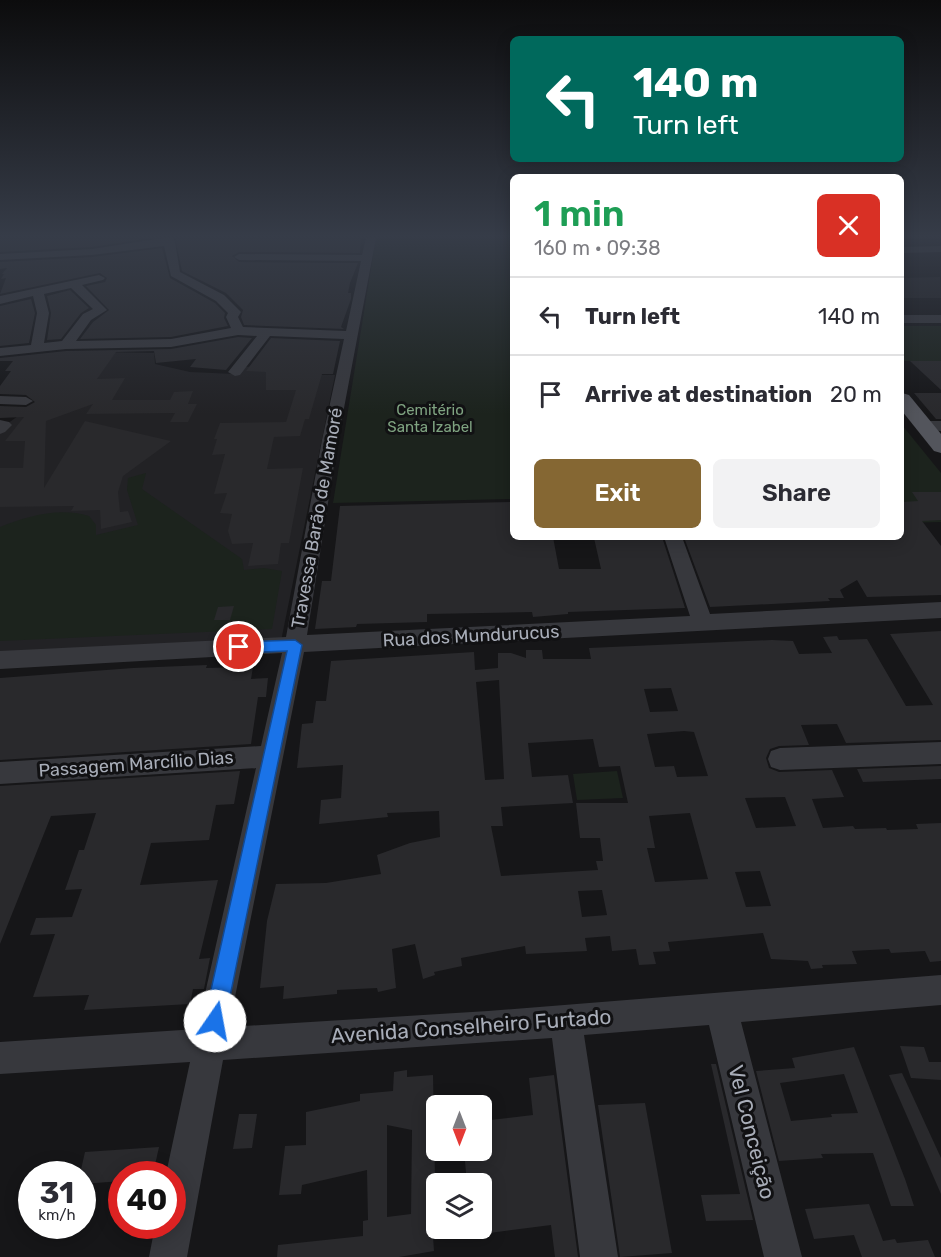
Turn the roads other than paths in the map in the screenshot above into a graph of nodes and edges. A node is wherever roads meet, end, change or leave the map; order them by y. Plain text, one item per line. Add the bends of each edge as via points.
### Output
1 (16, 297) edge
2 (42, 297) edge
3 (87, 297) edge
4 (215, 297) edge
5 (359, 297) edge
6 (0, 300) edge
7 (904, 319) edge
8 (941, 319) edge
9 (238, 330) junction
10 (266, 333) junction
11 (351, 334) junction
12 (66, 345) junction
13 (36, 350) junction
14 (0, 352) edge
15 (235, 372) dead end
16 (0, 400) edge
17 (26, 401) dead end
18 (904, 401) edge
19 (933, 426) edge
20 (941, 447) edge
21 (674, 540) edge
22 (941, 610) edge
23 (703, 623) junction
24 (295, 645) junction
25 (0, 660) edge
26 (941, 753) edge
27 (272, 756) junction
28 (780, 759) dead end
29 (0, 773) edge
30 (941, 990) edge
31 (721, 1006) junction
32 (566, 1020) junction
33 (210, 1043) junction
34 (0, 1058) edge
35 (168, 1257) edge
36 (599, 1257) edge
37 (783, 1257) edge

1 - 6 street
2 - 13 street
3 - 12 street via 101,310 87,317
4 - 9 street via 235,312 232,317
5 - 11 street, Travessa Barão de Mamoré
7 - 8 street
9 - 10 street
9 - 12 street via 171,343
10 - 11 street
10 - 15 street
11 - 24 street, Travessa Barão de Mamoré
12 - 13 street
13 - 14 street
16 - 17 street
18 - 19 main road
19 - 20 main road
21 - 23 street
22 - 23 street, Rua dos Mundurucus
23 - 24 street, Rua dos Mundurucus
24 - 25 street, Rua dos Mundurucus
24 - 27 street, Travessa Barão de Mamoré
26 - 28 street
27 - 29 street, Passagem Marcílio Dias
27 - 33 street, Travessa Barão de Mamoré
30 - 31 street, Avenida Conselheiro Furtado
31 - 32 street, Avenida Conselheiro Furtado
31 - 37 street, Vel Conceição
32 - 33 street, Avenida Conselheiro Furtado
32 - 36 street
33 - 34 street, Avenida Conselheiro Furtado
33 - 35 street, Travessa Barão de Mamoré

